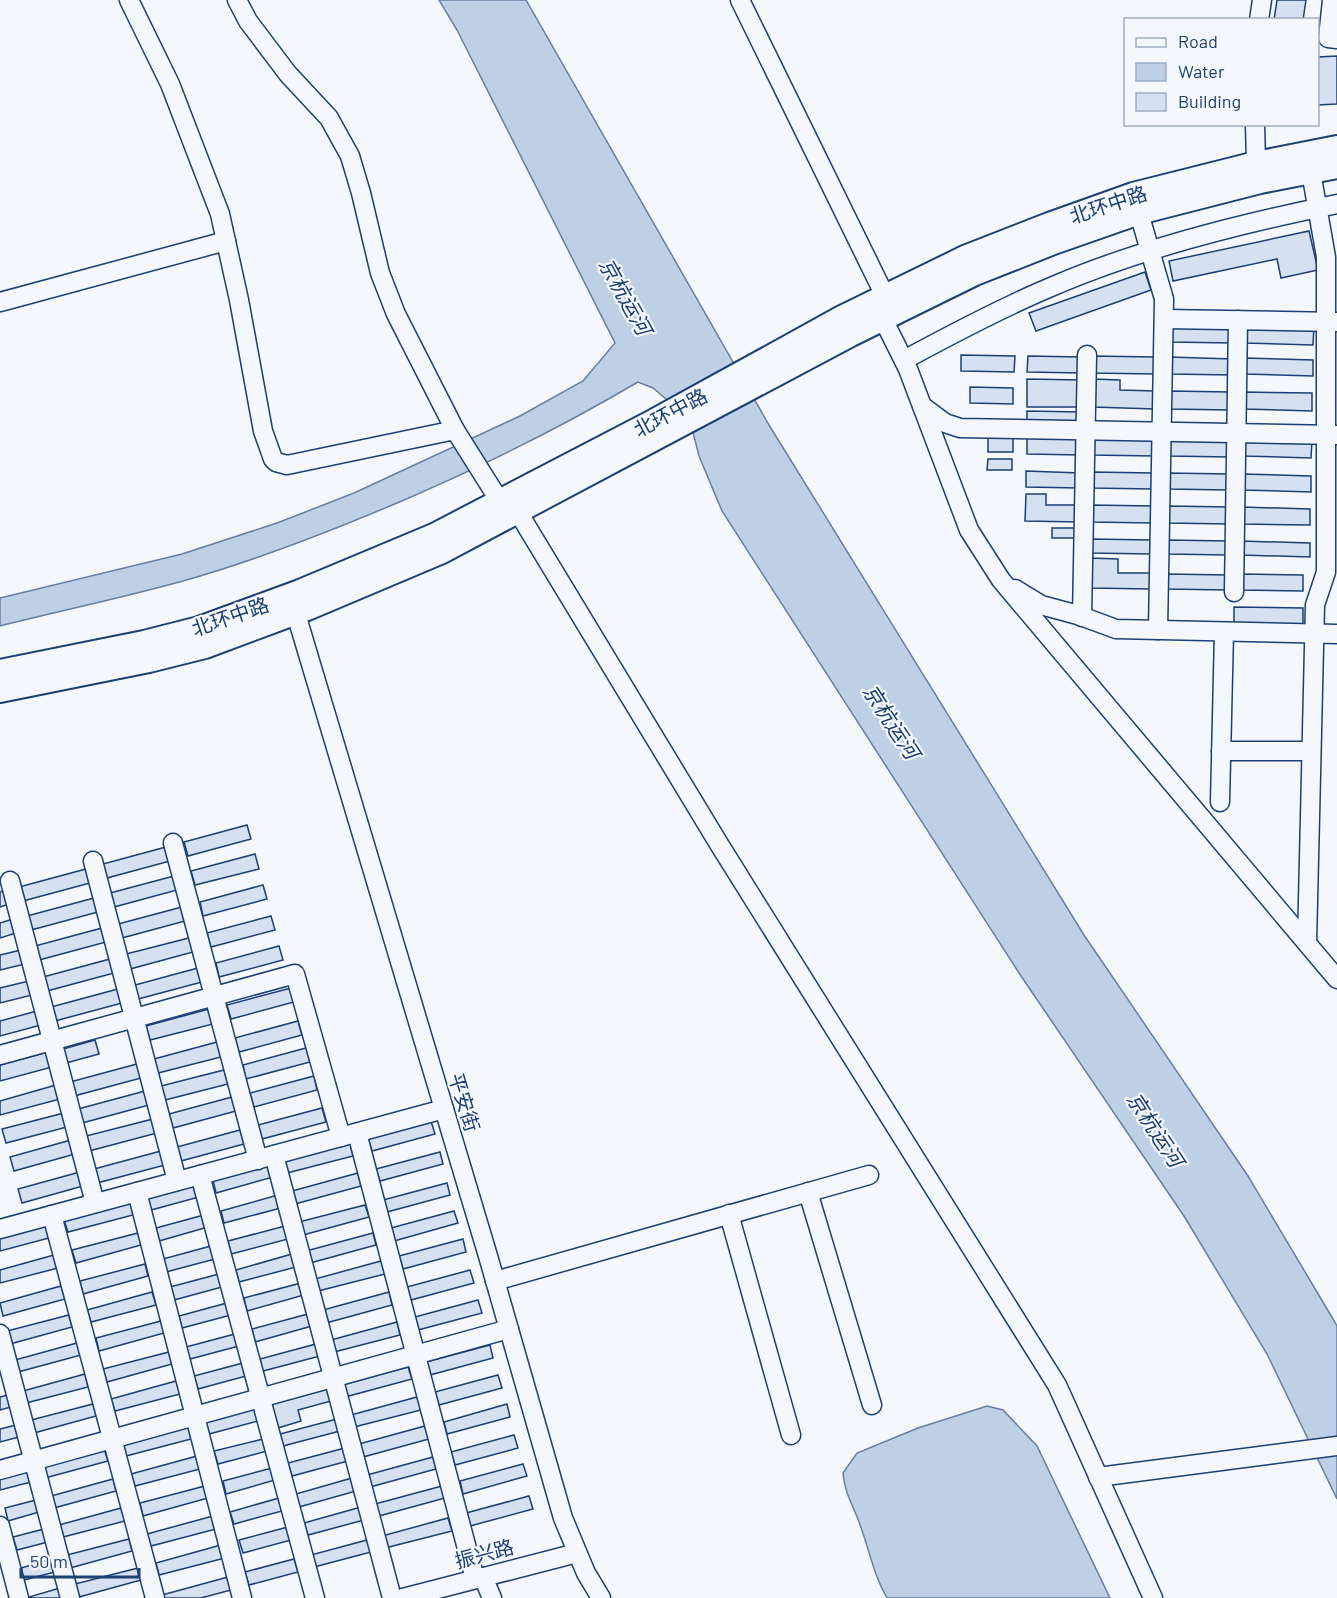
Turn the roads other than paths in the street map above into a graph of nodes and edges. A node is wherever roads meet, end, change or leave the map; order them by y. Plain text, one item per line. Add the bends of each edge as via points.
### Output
1 (129, 0) edge
2 (237, 0) edge
3 (740, 0) edge
4 (1262, 0) edge
5 (1332, 0) edge
6 (1259, 18) edge
7 (1337, 39) edge
8 (1255, 126) edge
9 (1337, 147) edge
10 (1256, 163) junction
11 (1337, 167) edge
12 (1311, 172) junction
13 (1337, 204) edge
14 (1317, 208) junction
15 (1139, 213) junction
16 (226, 241) junction
17 (1151, 252) junction
18 (885, 296) junction
19 (0, 302) edge
20 (883, 319) junction
21 (1165, 319) junction
22 (1238, 320) junction
23 (1331, 322) edge
24 (1087, 355) dead end
25 (904, 360) junction
26 (768, 369) junction
27 (922, 406) junction
28 (659, 428) junction
29 (455, 430) junction
30 (1086, 430) junction
31 (1162, 432) junction
32 (1236, 433) junction
33 (1331, 435) edge
34 (499, 500) junction
35 (518, 512) junction
36 (1001, 580) junction
37 (1234, 592) dead end
38 (296, 614) junction
39 (1083, 617) junction
40 (1158, 630) junction
41 (1224, 632) junction
42 (1314, 633) junction
43 (1337, 634) edge
44 (0, 671) edge
45 (0, 691) edge
46 (1221, 751) junction
47 (1311, 751) junction
48 (1220, 802) dead end
49 (173, 843) dead end
50 (93, 861) dead end
51 (10, 882) dead end
52 (1307, 943) junction
53 (1337, 979) edge
54 (214, 996) junction
55 (134, 1018) junction
56 (52, 1040) junction
57 (0, 1055) edge
58 (444, 1110) junction
59 (349, 1135) junction
60 (266, 1158) junction
61 (200, 1175) junction
62 (869, 1175) dead end
63 (177, 1181) junction
64 (137, 1192) junction
65 (808, 1192) junction
66 (95, 1203) junction
67 (52, 1215) junction
68 (729, 1215) junction
69 (0, 1229) edge
70 (495, 1281) junction
71 (509, 1329) junction
72 (0, 1334) edge
73 (416, 1355) junction
74 (333, 1378) junction
75 (261, 1398) junction
76 (872, 1405) dead end
77 (195, 1416) junction
78 (791, 1435) dead end
79 (112, 1439) junction
80 (1337, 1446) edge
81 (33, 1461) junction
82 (0, 1470) edge
83 (1098, 1477) junction
84 (0, 1526) edge
85 (577, 1552) junction
86 (479, 1578) junction
87 (428, 1595) edge
88 (19, 1598) edge
89 (70, 1598) edge
90 (155, 1598) edge
91 (242, 1598) edge
92 (315, 1598) edge
93 (392, 1598) edge
94 (403, 1598) edge
95 (492, 1598) edge
96 (601, 1598) edge
97 (1153, 1598) edge

1 - 16 street via 170,84 220,214
2 - 29 street via 288,74 329,118 350,156 380,273 396,314
3 - 18 street
4 - 6 street
5 - 7 street via 1328,39
8 - 10 street
9 - 10 main road, 北环中路
10 - 18 main road, 北环中路 via 1133,194 1049,224 968,256
11 - 12 main road, 北环中路
12 - 14 street
12 - 15 main road, 北环中路
13 - 14 street
14 - 17 street
14 - 23 street
15 - 17 street
15 - 20 main road, 北环中路 via 975,274
16 - 19 street
16 - 29 street via 263,431 276,462 286,465
17 - 21 street via 1164,299
17 - 25 street via 1051,287
18 - 26 main road, 北环中路 via 842,317
20 - 25 street
20 - 26 main road, 北环中路
21 - 22 street
21 - 31 street
22 - 23 street
22 - 32 street
23 - 33 street
24 - 30 street
25 - 27 street
26 - 28 main road, 北环中路
27 - 30 street via 945,423 960,428
27 - 36 street via 969,530
28 - 34 main road, 北环中路
28 - 35 main road, 北环中路
29 - 34 street
30 - 31 street
30 - 39 street
31 - 32 street
31 - 40 street
32 - 33 street
32 - 37 street
33 - 42 street via 1326,572 1315,605
34 - 44 main road, 北环中路 via 434,535 209,624 144,642
35 - 38 main road, 北环中路 via 442,552
35 - 83 street via 719,844 1057,1385
36 - 39 street via 1041,605
36 - 52 street
38 - 45 main road, 北环中路 via 205,647
38 - 58 street, 平安街
39 - 40 street via 1116,629
40 - 41 street
41 - 42 street
41 - 46 street
42 - 43 street
42 - 47 street
46 - 47 street
46 - 48 street
47 - 52 street
49 - 54 street
50 - 55 street
51 - 56 street
52 - 53 street
54 - 55 street
54 - 59 street via 296,974
54 - 60 street
55 - 56 street
55 - 63 street
56 - 57 street
56 - 66 street
58 - 59 street
58 - 70 street, 平安街
59 - 60 street
59 - 73 street
60 - 61 street
60 - 74 street
61 - 63 street
61 - 75 street
62 - 65 street
63 - 64 street
64 - 66 street
64 - 77 street
65 - 68 street
65 - 76 street
66 - 67 street
67 - 69 street
67 - 79 street
68 - 70 street
68 - 78 street
70 - 71 street, 平安街
71 - 73 street
71 - 85 street, 平安街 via 563,1518
72 - 81 street
73 - 74 street
73 - 86 street
74 - 75 street
74 - 93 street
75 - 77 street
75 - 92 street
77 - 79 street
77 - 91 street
79 - 81 street
79 - 90 street
80 - 83 street
81 - 82 street
81 - 89 street
83 - 97 street
84 - 88 street
85 - 86 street, 振兴路
85 - 96 street, 平安街
86 - 87 street, 振兴路
86 - 95 street
87 - 94 street, 振兴路

